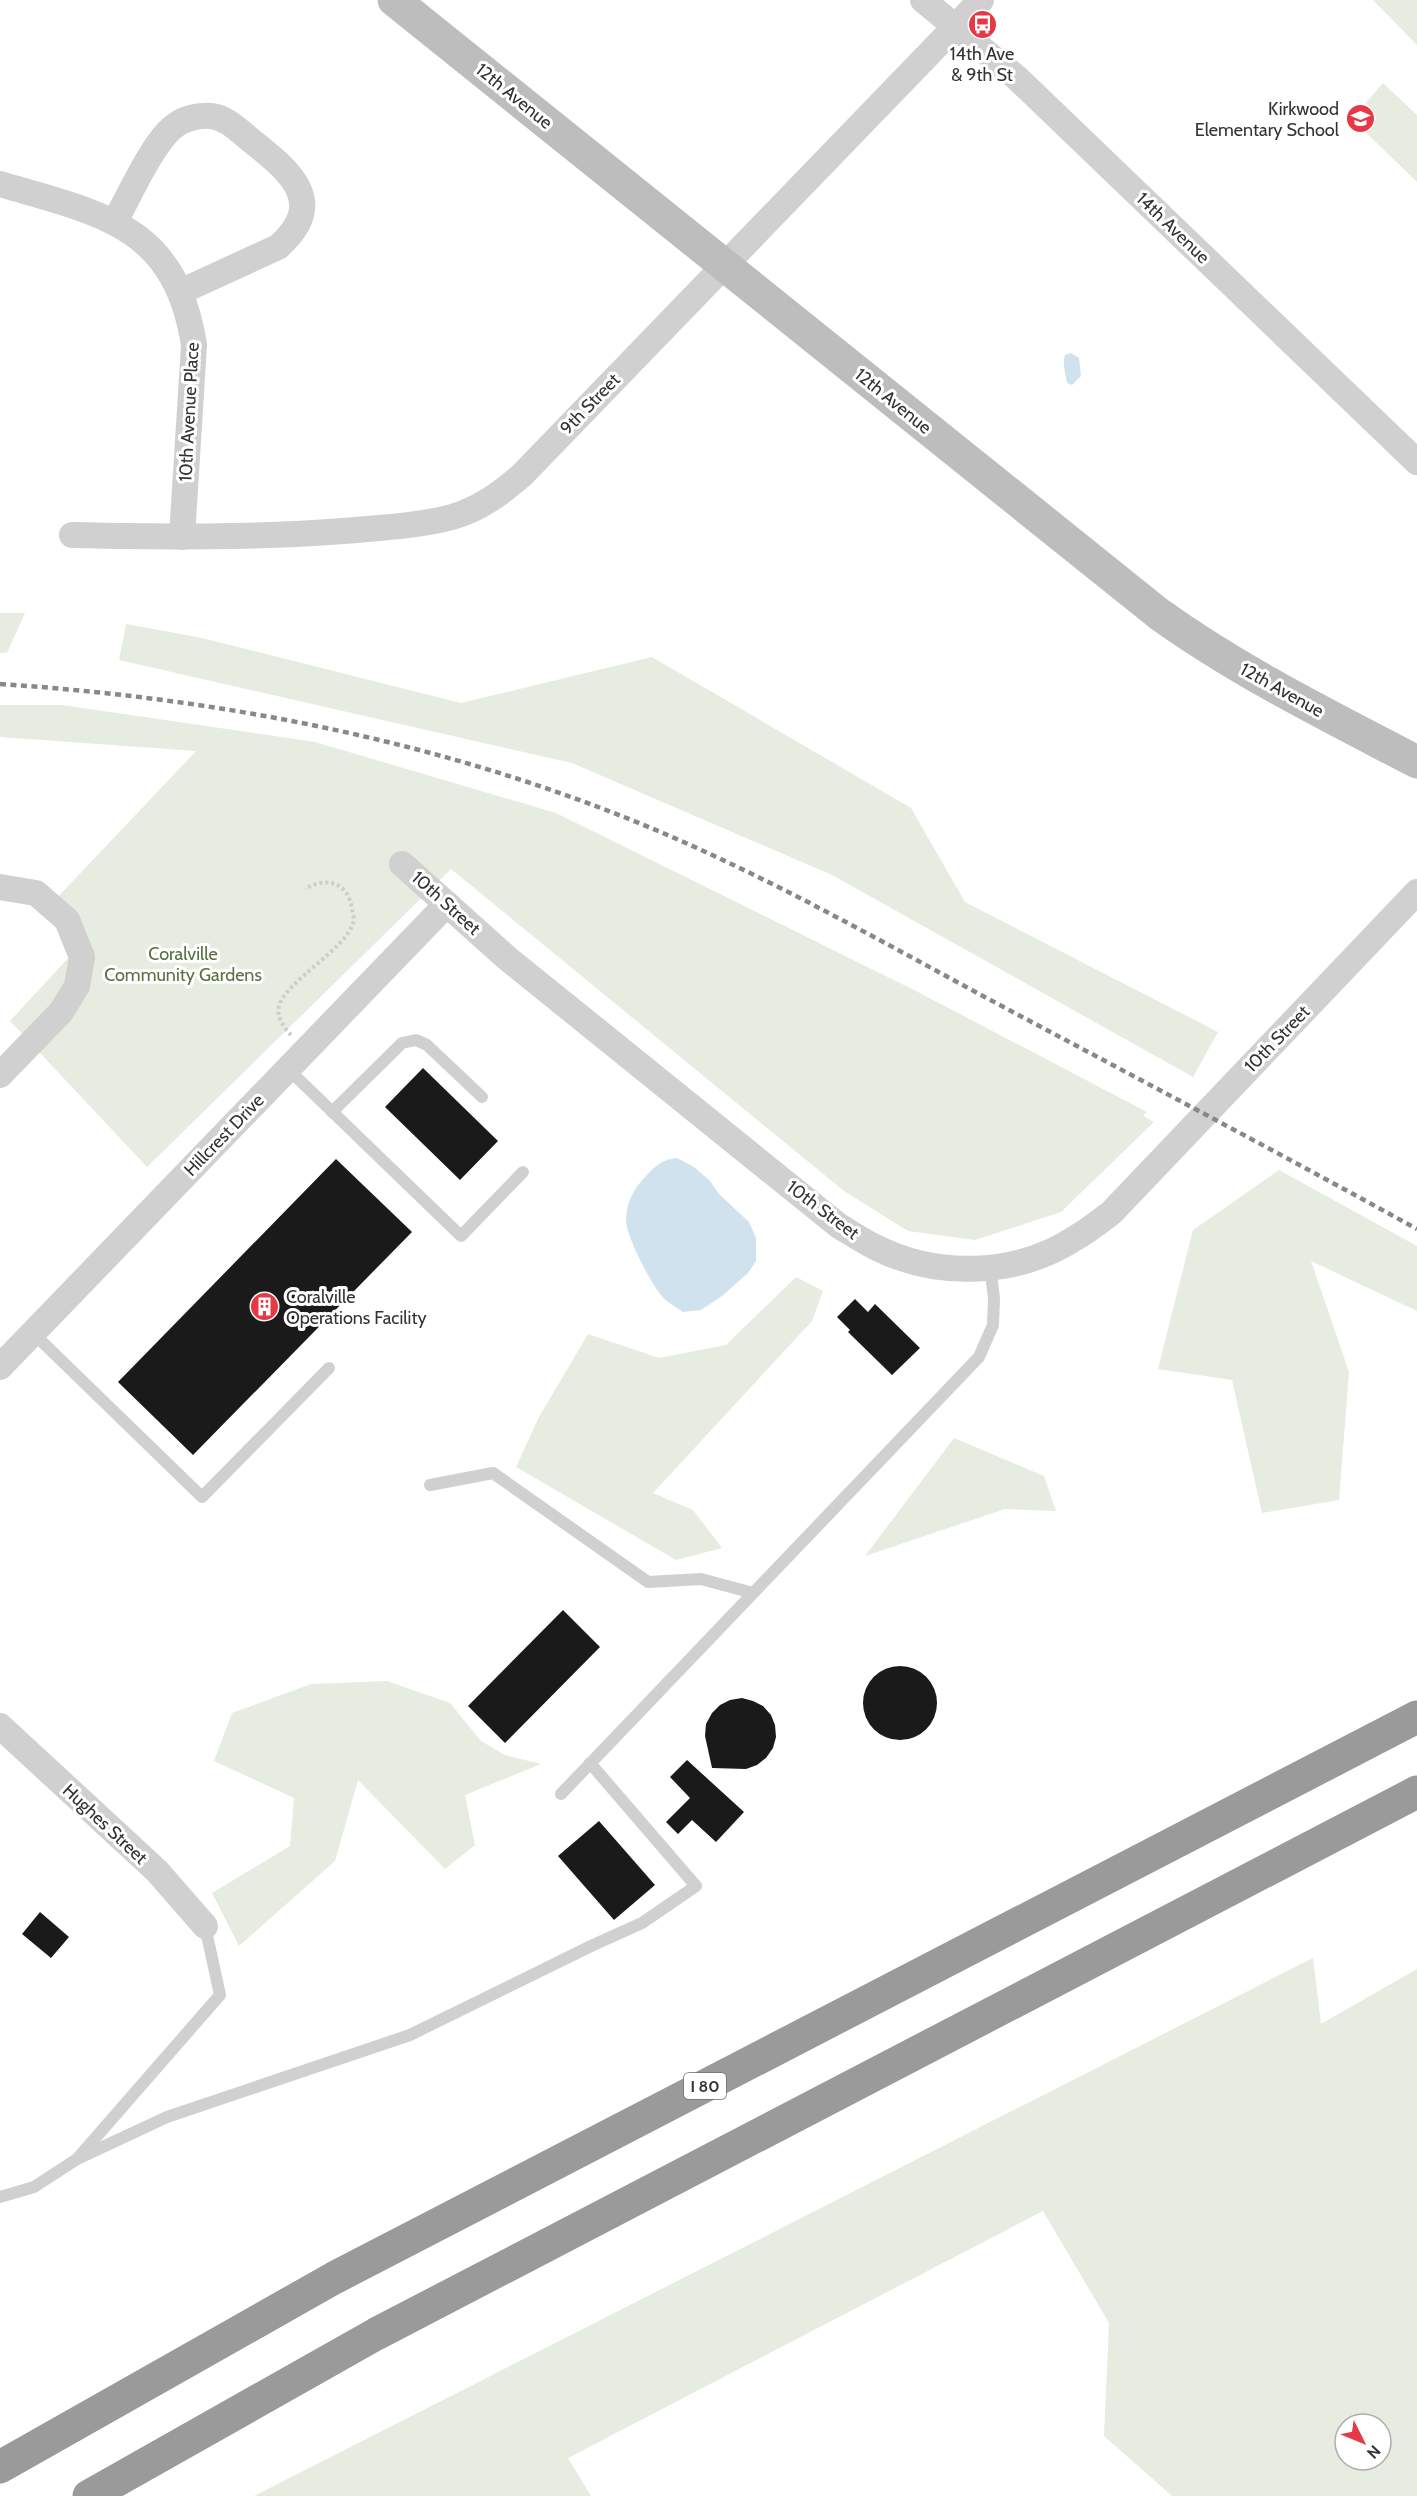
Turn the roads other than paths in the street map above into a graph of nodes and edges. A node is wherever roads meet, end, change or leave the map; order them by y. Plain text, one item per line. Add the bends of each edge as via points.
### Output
1 (394, 0) edge
2 (923, 0) edge
3 (981, 0) edge
4 (955, 26) junction
5 (0, 184) edge
6 (115, 221) junction
7 (724, 265) junction
8 (180, 292) junction
9 (1417, 462) edge
10 (72, 535) dead end
11 (182, 537) junction
12 (1417, 762) edge
13 (402, 864) dead end
14 (0, 887) edge
15 (1417, 892) edge
16 (447, 904) junction
17 (288, 1069) junction
18 (0, 1075) edge
19 (482, 1097) dead end
20 (332, 1112) junction
21 (524, 1172) dead end
22 (990, 1267) junction
23 (33, 1333) junction
24 (0, 1367) edge
25 (329, 1368) dead end
26 (430, 1485) dead end
27 (753, 1593) junction
28 (1417, 1717) edge
29 (0, 1726) edge
30 (590, 1763) junction
31 (1417, 1792) edge
32 (561, 1794) dead end
33 (205, 1926) joint
34 (77, 2159) junction
35 (0, 2197) edge
36 (0, 2468) edge
37 (89, 2496) edge

1 - 7 main road, 12th Avenue
2 - 4 street, 14th Avenue
3 - 4 street, 9th Street
4 - 7 street, 9th Street
4 - 9 street, 14th Avenue via 1017,78
5 - 6 street, 10th Avenue Place
6 - 8 street, 10th Avenue Place via 158,256
6 - 8 street via 163,136 193,117 211,116 228,122 284,166 300,194 301,209 289,237 278,247
7 - 11 street, 9th Street via 522,475 476,508 451,517 373,528 278,536
7 - 12 main road, 12th Avenue via 1159,614 1256,677
8 - 11 street, 10th Avenue Place via 194,345
10 - 11 street, 9th Street
13 - 16 street, 10th Street
14 - 18 street via 36,893 67,920 82,957 77,986 61,1012
15 - 22 street, 10th Street via 1111,1213 1076,1238 1042,1255
16 - 17 street, Hillcrest Drive
16 - 22 street, 10th Street via 507,958 839,1226 876,1248 912,1262 939,1268
17 - 20 lane
17 - 23 street, Hillcrest Drive
19 - 20 lane via 427,1045 416,1040 402,1043
20 - 21 lane via 461,1236
22 - 27 lane via 993,1325 979,1357
23 - 24 street, Hillcrest Drive
23 - 25 lane via 202,1497
26 - 27 lane via 493,1473 648,1582 701,1579
27 - 30 lane
28 - 36 highway, I 80 via 334,2278
29 - 33 street, Hughes Street via 157,1872
30 - 32 lane
30 - 34 lane via 696,1886 642,1923 410,2035 167,2117
31 - 37 highway via 376,2334
33 - 34 lane via 220,1995
34 - 35 lane via 34,2187

